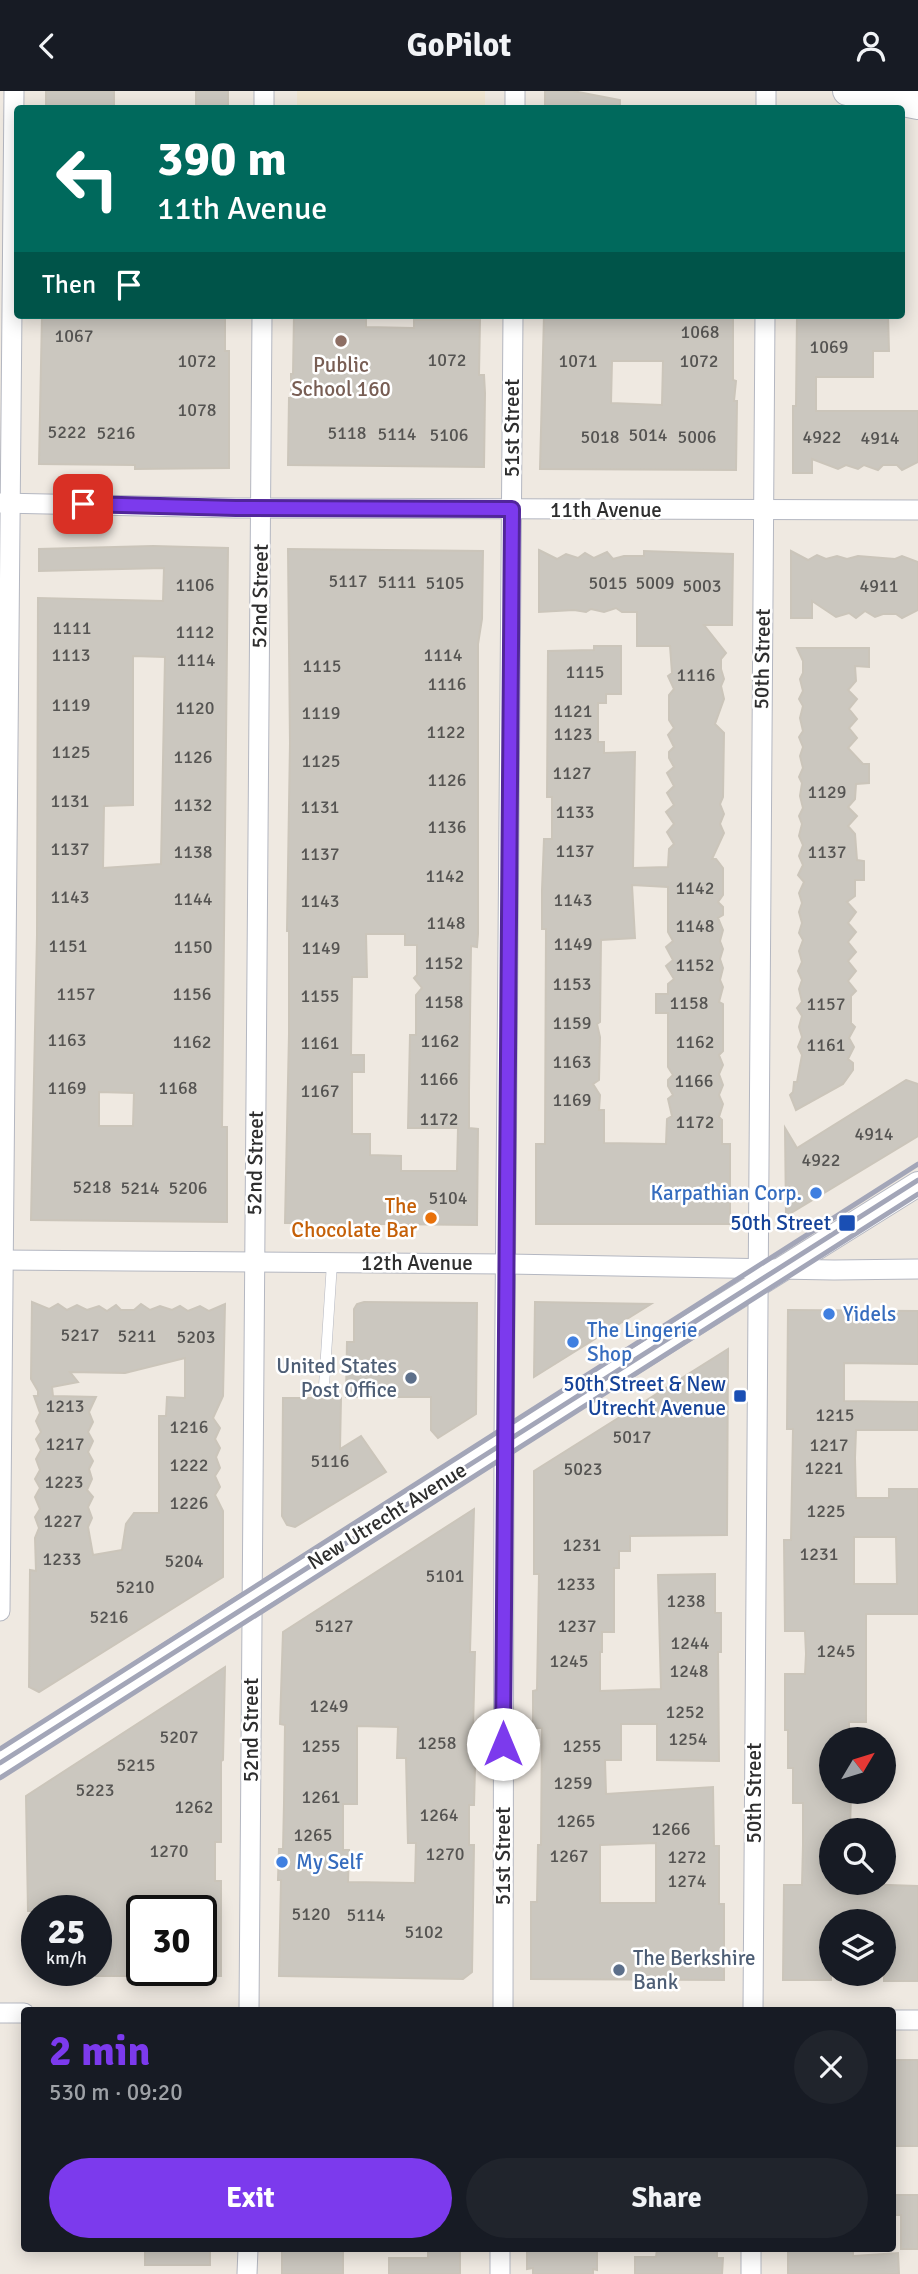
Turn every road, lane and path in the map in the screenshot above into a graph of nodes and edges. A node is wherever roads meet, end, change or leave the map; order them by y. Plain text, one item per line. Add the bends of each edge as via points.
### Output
1 (14, 91) edge
2 (847, 91) edge
3 (918, 105) edge
4 (262, 319) edge
5 (513, 319) edge
6 (765, 319) edge
7 (6, 503) edge
8 (261, 508) junction
9 (512, 509) junction
10 (918, 510) edge
11 (763, 511) junction
12 (918, 1184) edge
13 (1, 1260) edge
14 (254, 1262) junction
15 (332, 1263) junction
16 (505, 1264) junction
17 (786, 1268) junction
18 (918, 1269) edge
19 (758, 1277) junction
20 (324, 1387) dead end
21 (504, 1443) junction
22 (252, 1601) junction
23 (0, 1611) edge
24 (0, 1763) edge
25 (249, 2007) edge
26 (503, 2007) edge
27 (753, 2007) edge
28 (0, 2013) edge
29 (21, 2013) edge
30 (896, 2020) edge
31 (918, 2020) edge
32 (248, 2252) edge
33 (500, 2252) edge
34 (751, 2252) edge
35 (247, 2274) edge
36 (500, 2274) edge
37 (751, 2274) edge

1 - 7 street
2 - 3 main road
4 - 8 street, 52nd Street
5 - 9 street, 51st Street
6 - 11 street, 50th Street
7 - 8 street, 11th Avenue
7 - 13 street
8 - 9 street, 11th Avenue
8 - 14 street, 52nd Street
9 - 11 street, 11th Avenue
9 - 16 street, 51st Street
10 - 11 street, 11th Avenue
11 - 19 street, 50th Street
12 - 17 street, New Utrecht Avenue
13 - 14 street, 12th Avenue
13 - 23 street
14 - 15 street, 12th Avenue
14 - 22 street, 52nd Street
15 - 16 street, 12th Avenue
15 - 20 lane
16 - 19 street, 12th Avenue
16 - 21 street, 51st Street
17 - 18 street
17 - 19 street, New Utrecht Avenue
19 - 21 street, New Utrecht Avenue
19 - 27 street, 50th Street
21 - 22 street, New Utrecht Avenue
21 - 26 street, 51st Street
22 - 24 street, New Utrecht Avenue
22 - 25 street, 52nd Street
28 - 29 street
30 - 31 street
32 - 35 street
33 - 36 street
34 - 37 street

